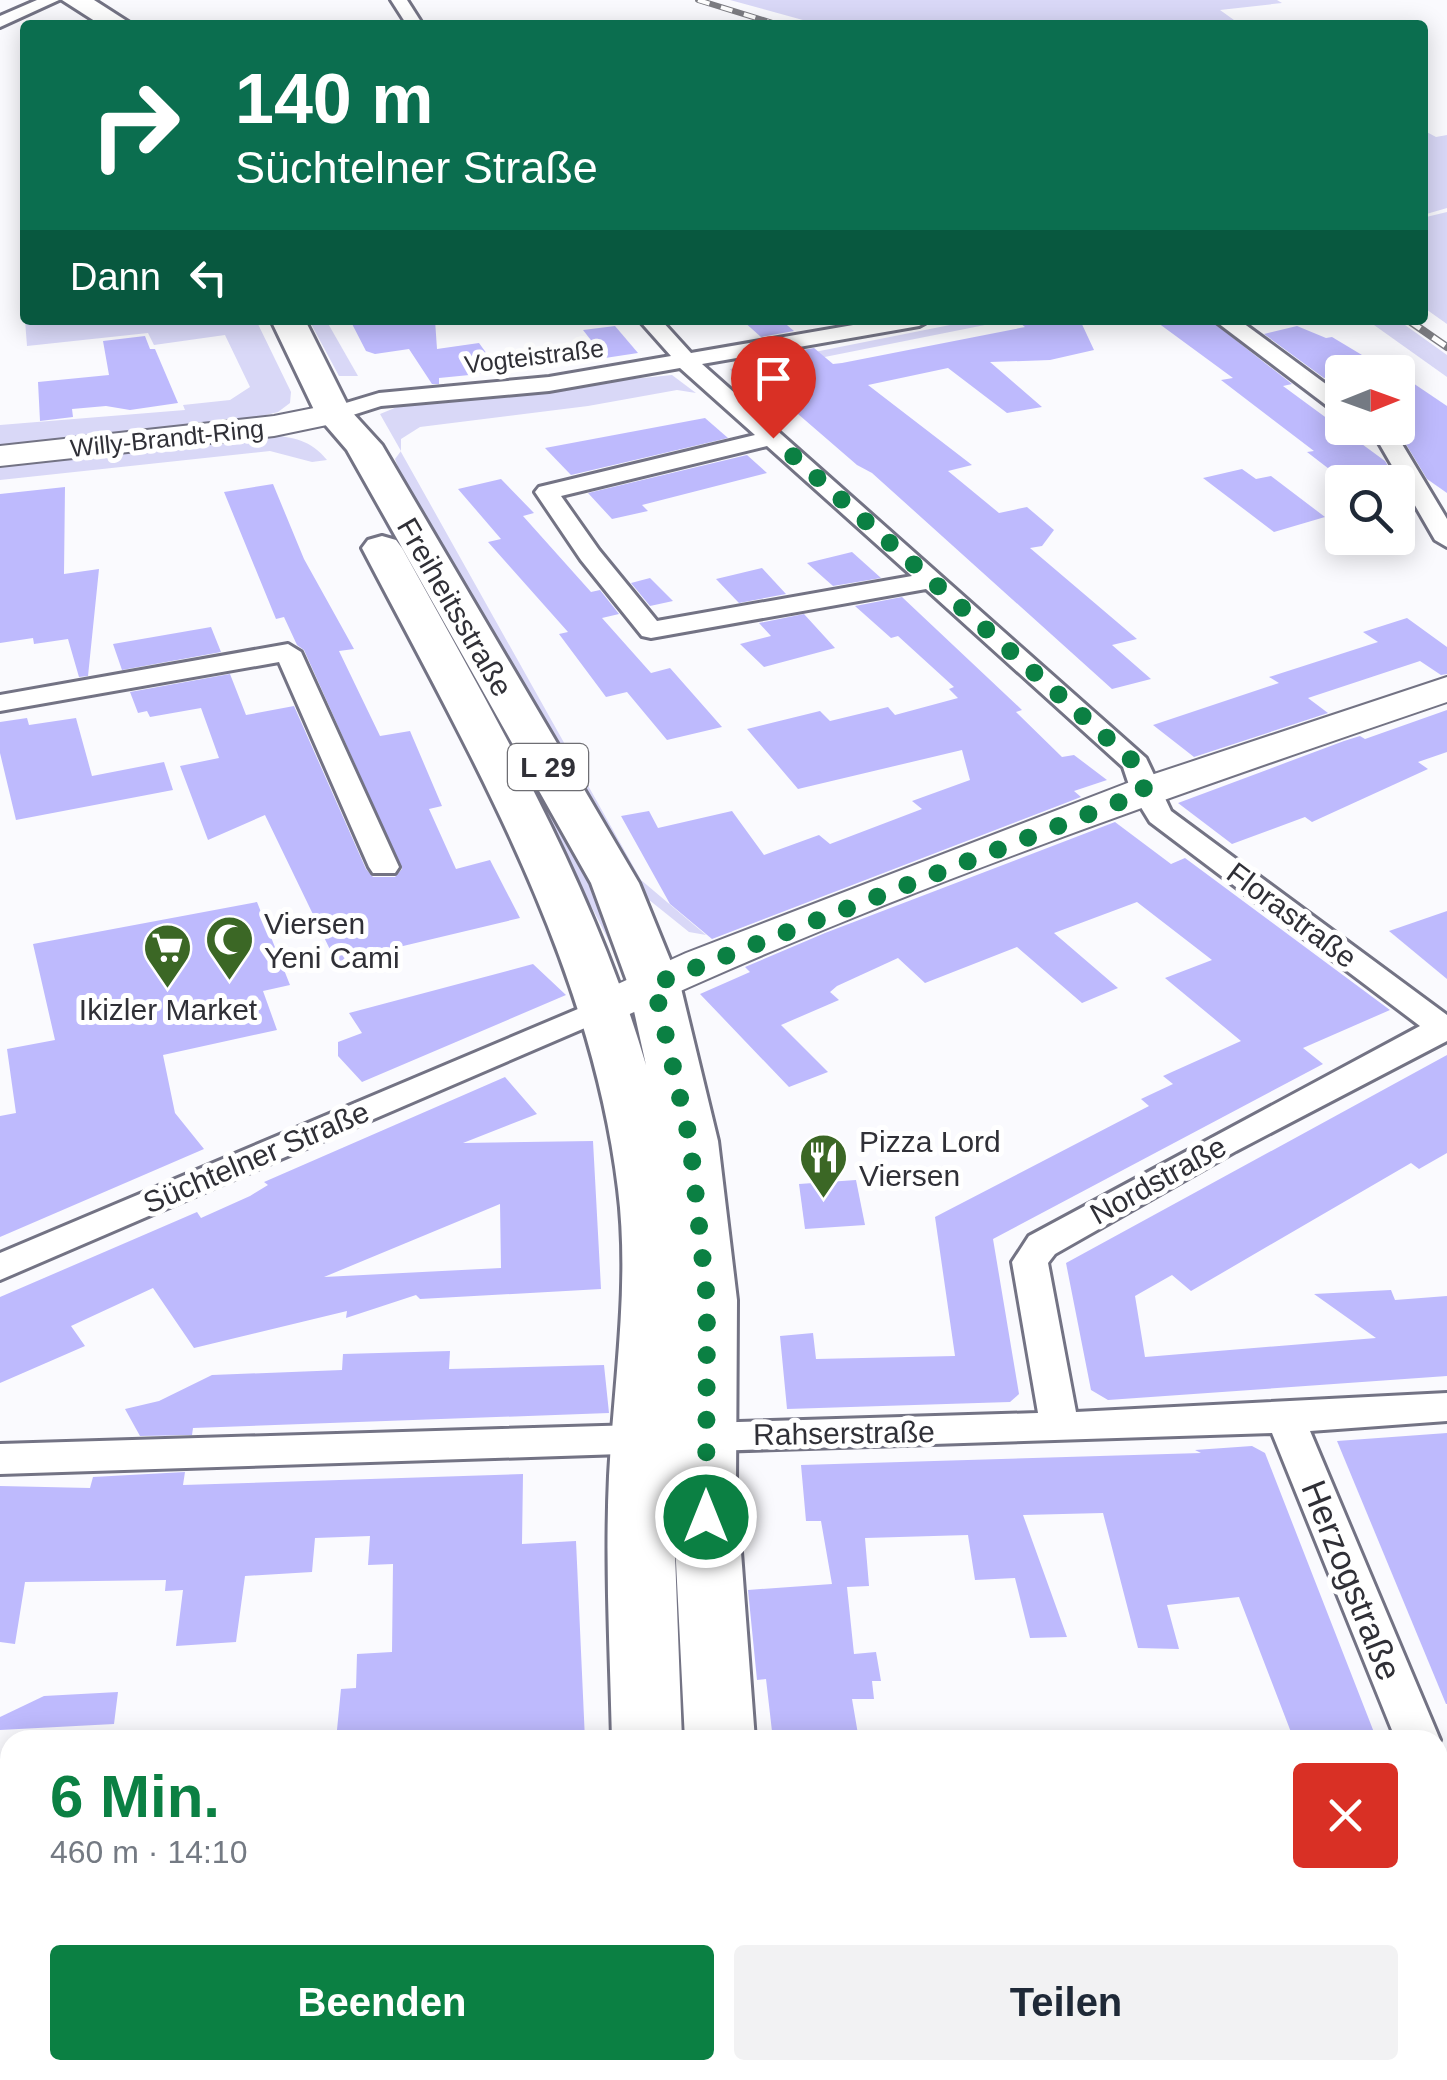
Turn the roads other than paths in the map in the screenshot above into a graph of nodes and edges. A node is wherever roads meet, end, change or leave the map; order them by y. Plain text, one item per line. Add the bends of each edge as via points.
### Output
1 (51, 0) edge
2 (76, 0) edge
3 (111, 20) edge
4 (1, 21) edge
5 (290, 325) edge
6 (654, 325) edge
7 (892, 325) edge
8 (1232, 325) edge
9 (688, 363) junction
10 (1325, 394) edge
11 (334, 414) junction
12 (773, 438) junction
13 (1392, 445) edge
14 (0, 456) edge
15 (1447, 540) edge
16 (928, 581) junction
17 (1447, 689) edge
18 (0, 703) edge
19 (1145, 792) junction
20 (384, 867) dead end
21 (643, 989) junction
22 (1444, 1029) edge
23 (0, 1267) edge
24 (1447, 1407) edge
25 (1286, 1420) junction
26 (1060, 1427) junction
27 (708, 1436) junction
28 (642, 1440) junction
29 (0, 1459) edge
30 (647, 1730) edge
31 (719, 1730) edge
32 (1414, 1730) edge

1 - 4 street
2 - 3 main road
5 - 11 main road, Freiheitsstraße / L 29
6 - 9 street, Florastraße
7 - 9 street, Vogteistraße
8 - 10 street
9 - 11 street, Vogteistraße via 379,400
9 - 12 street, Florastraße
11 - 14 main road, Willy-Brandt-Ring
11 - 21 main road, Freiheitsstraße / L 29 via 363,445 614,883
11 - 21 main road, Freiheitsstraße / L 29 via 326,444 560,892
12 - 16 street, Florastraße
12 - 16 street via 547,492 651,630
13 - 15 street
16 - 19 street, Florastraße via 1136,764
17 - 19 main road, Süchtelner Straße
18 - 20 street via 288,652
19 - 21 main road, Süchtelner Straße
19 - 22 street, Florastraße via 1160,816
21 - 23 street, Süchtelner Straße
21 - 27 main road, Freiheitsstraße / L 29 via 690,1141 707,1300
21 - 28 main road, Freiheitsstraße / L 29 via 650,1304
22 - 26 street, Nordstraße via 1224,1142 1042,1246 1030,1262
24 - 25 street, Rahserstraße
25 - 26 street, Rahserstraße
25 - 32 street, Herzogstraße
26 - 27 street, Rahserstraße
27 - 28 street, Rahserstraße
27 - 31 main road, Freiheitsstraße / L 29 via 706,1522
28 - 29 street, Rahserstraße
28 - 30 main road, Freiheitsstraße / L 29

